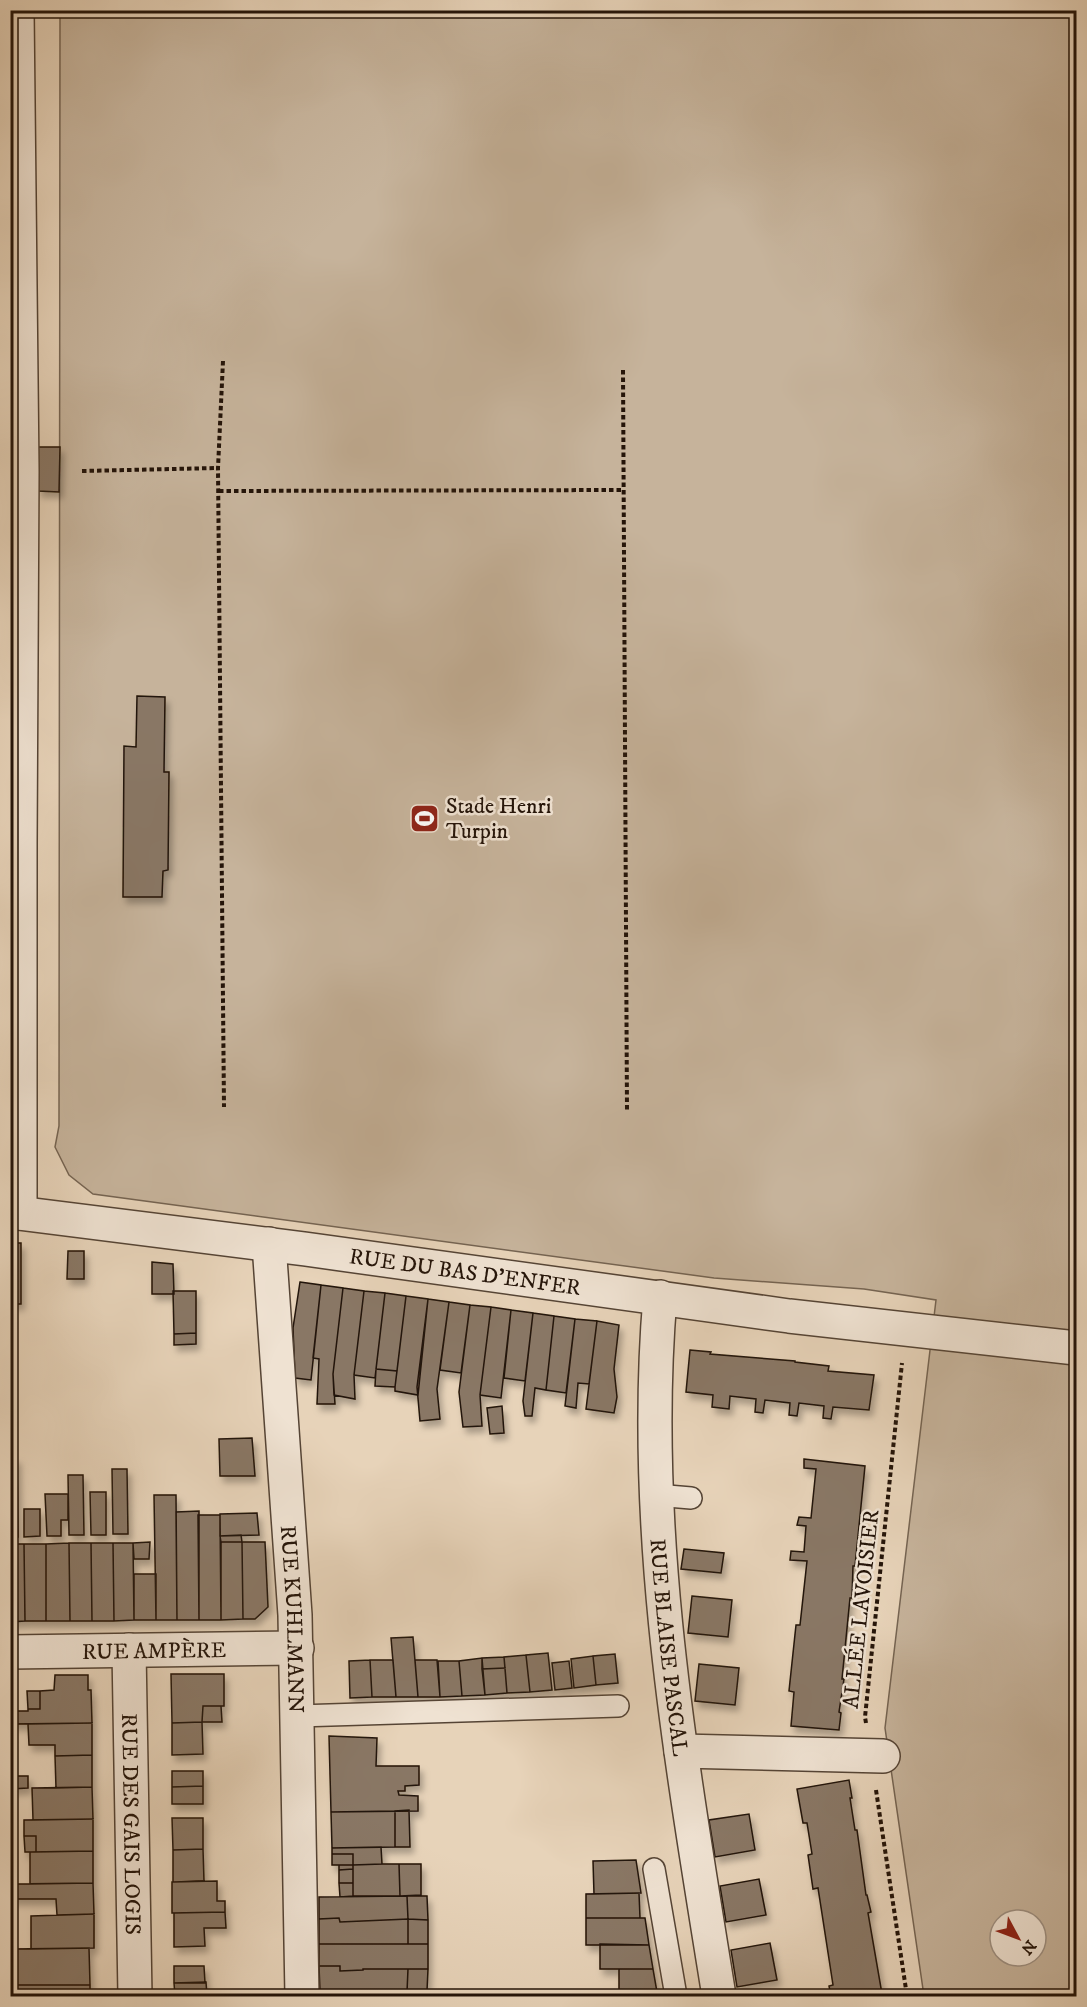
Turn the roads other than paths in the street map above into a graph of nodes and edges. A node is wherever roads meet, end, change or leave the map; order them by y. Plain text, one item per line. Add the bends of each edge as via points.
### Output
1 (17, 10) edge
2 (16, 471) edge
3 (15, 1213) edge
4 (269, 1244) junction
5 (660, 1297) junction
6 (1077, 1348) edge
7 (656, 1495) junction
8 (691, 1498) dead end
9 (297, 1648) junction
10 (129, 1650) junction
11 (10, 1652) edge
12 (618, 1706) dead end
13 (298, 1716) junction
14 (681, 1752) junction
15 (877, 1756) road end
16 (654, 1869) dead end
17 (135, 1996) edge
18 (302, 1996) edge
19 (676, 1996) edge
20 (719, 1996) edge

1 - 2 street
2 - 3 street via 20,843
3 - 4 street, RUE DU BAS D'ENFER
4 - 5 street, RUE DU BAS D'ENFER
4 - 9 street, RUE KUHLMANN
5 - 6 street, RUE DU BAS D'ENFER via 789,1316
5 - 7 street, RUE BLAISE PASCAL via 654,1377
7 - 8 lane
7 - 14 street, RUE BLAISE PASCAL via 659,1560
9 - 10 street, RUE AMPÈRE
9 - 13 street, RUE KUHLMANN
10 - 11 street, RUE AMPÈRE
10 - 17 street, RUE DES GAIS LOGIS
12 - 13 lane
13 - 18 street, RUE KUHLMANN
14 - 15 street
14 - 20 street, RUE BLAISE PASCAL
16 - 19 lane

